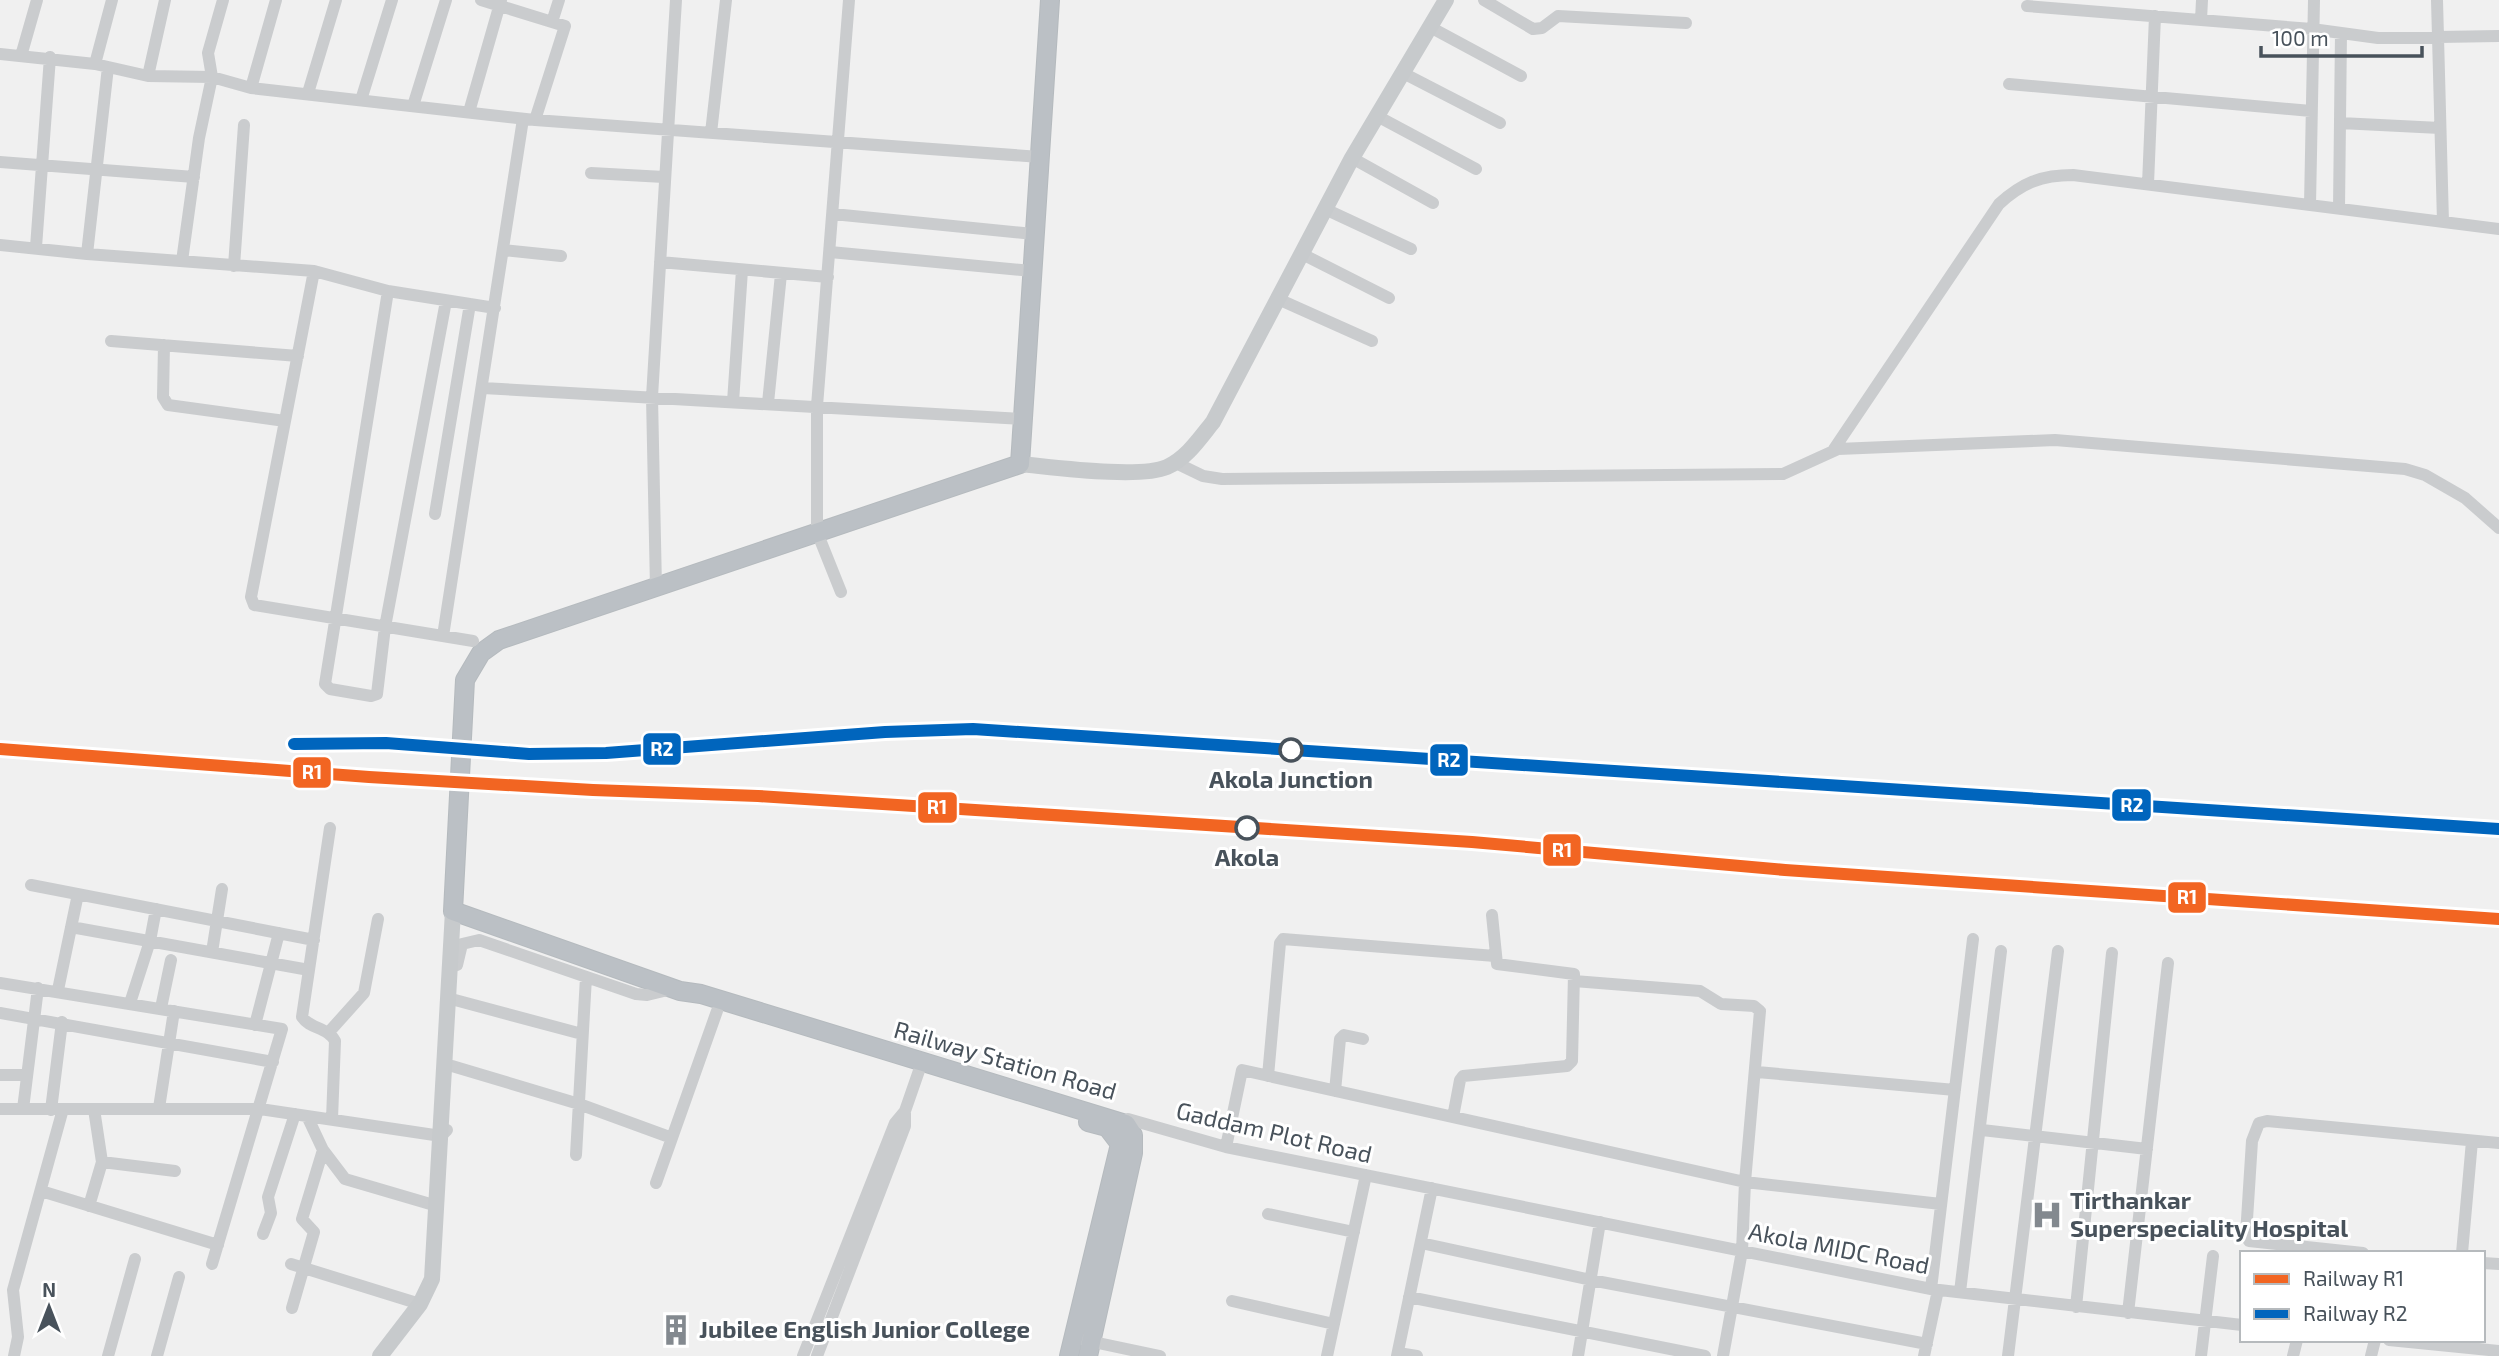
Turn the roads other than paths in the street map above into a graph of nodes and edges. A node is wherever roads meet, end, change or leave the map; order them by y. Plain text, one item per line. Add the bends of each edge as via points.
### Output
1 (37, 0) edge
2 (112, 0) edge
3 (165, 0) edge
4 (223, 0) edge
5 (276, 0) edge
6 (336, 0) edge
7 (392, 0) edge
8 (446, 0) edge
9 (481, 0) edge
10 (559, 0) edge
11 (677, 0) edge
12 (726, 0) edge
13 (849, 0) edge
14 (1050, 0) edge
15 (1446, 0) edge
16 (1484, 0) edge
17 (2202, 0) edge
18 (2314, 0) edge
19 (2437, 0) edge
20 (500, 3) edge
21 (2027, 6) dead end
22 (2096, 6) edge
23 (2155, 16) junction
24 (2202, 20) junction
25 (552, 22) junction
26 (1686, 23) dead end
27 (1430, 27) junction
28 (2312, 29) junction
29 (2341, 33) junction
30 (2499, 36) edge
31 (2438, 37) junction
32 (0, 54) edge
33 (21, 56) junction
34 (50, 58) junction
35 (0, 64) edge
36 (102, 65) junction
37 (1403, 72) junction
38 (148, 76) junction
39 (1521, 76) dead end
40 (212, 77) junction
41 (2009, 84) dead end
42 (251, 88) junction
43 (308, 93) junction
44 (2151, 98) junction
45 (361, 100) junction
46 (413, 106) junction
47 (2311, 111) junction
48 (469, 112) junction
49 (1377, 116) junction
50 (529, 120) junction
51 (1500, 123) dead end
52 (2340, 123) junction
53 (244, 125) dead end
54 (2440, 128) junction
55 (666, 130) junction
56 (711, 133) junction
57 (839, 145) junction
58 (1040, 157) junction
59 (1352, 158) junction
60 (0, 162) edge
61 (44, 166) junction
62 (96, 168) junction
63 (1476, 169) dead end
64 (591, 173) dead end
65 (194, 177) junction
66 (664, 177) junction
67 (2148, 184) junction
68 (1433, 203) dead end
69 (2310, 205) junction
70 (2339, 208) junction
71 (1325, 209) junction
72 (834, 214) junction
73 (2443, 222) junction
74 (2499, 229) edge
75 (1034, 233) junction
76 (0, 245) edge
77 (36, 247) junction
78 (1411, 249) dead end
79 (504, 250) junction
80 (830, 252) junction
81 (87, 254) junction
82 (1302, 254) junction
83 (561, 256) dead end
84 (182, 261) junction
85 (660, 262) junction
86 (233, 266) junction
87 (742, 270) junction
88 (314, 271) junction
89 (1032, 271) junction
90 (781, 274) junction
91 (828, 277) junction
92 (388, 291) junction
93 (1389, 298) dead end
94 (1278, 299) junction
95 (446, 300) junction
96 (470, 304) junction
97 (495, 308) junction
98 (111, 341) dead end
99 (1372, 341) dead end
100 (164, 345) junction
101 (298, 356) junction
102 (483, 388) junction
103 (652, 397) junction
104 (733, 401) junction
105 (768, 404) junction
106 (817, 406) junction
107 (1023, 419) junction
108 (285, 421) junction
109 (1834, 449) junction
110 (1174, 462) junction
111 (1020, 464) junction
112 (435, 514) dead end
113 (2499, 528) edge
114 (817, 532) junction
115 (652, 589) junction
116 (841, 592) dead end
117 (334, 619) junction
118 (385, 627) junction
119 (443, 636) junction
120 (473, 641) dead end
121 (330, 828) dead end
122 (31, 885) dead end
123 (222, 889) dead end
124 (78, 894) junction
125 (156, 909) junction
126 (453, 911) junction
127 (1492, 915) dead end
128 (378, 919) dead end
129 (217, 921) junction
130 (71, 927) junction
131 (279, 933) junction
132 (1973, 939) dead end
133 (314, 940) junction
134 (150, 941) junction
135 (2001, 951) dead end
136 (2058, 951) dead end
137 (212, 952) junction
138 (2112, 953) dead end
139 (1495, 956) junction
140 (171, 960) dead end
141 (272, 963) junction
142 (2168, 963) dead end
143 (309, 970) junction
144 (586, 977) junction
145 (1574, 981) junction
146 (0, 983) edge
147 (38, 988) junction
148 (58, 990) junction
149 (677, 990) junction
150 (455, 1000) junction
151 (130, 1003) junction
152 (161, 1008) junction
153 (174, 1011) junction
154 (717, 1011) junction
155 (0, 1013) edge
156 (34, 1018) junction
157 (302, 1020) junction
158 (62, 1022) junction
159 (255, 1025) junction
160 (282, 1029) junction
161 (328, 1032) junction
162 (582, 1034) junction
163 (1363, 1039) dead end
164 (169, 1043) junction
165 (273, 1062) junction
166 (452, 1066) junction
167 (920, 1067) junction
168 (1757, 1072) junction
169 (0, 1075) edge
170 (27, 1075) junction
171 (1268, 1076) junction
172 (1335, 1090) junction
173 (1955, 1090) junction
174 (579, 1104) junction
175 (159, 1108) junction
176 (0, 1109) edge
177 (23, 1109) junction
178 (94, 1109) junction
179 (260, 1109) junction
180 (57, 1110) junction
181 (301, 1115) junction
182 (1453, 1117) junction
183 (332, 1119) junction
184 (1120, 1129) junction
185 (1982, 1130) junction
186 (441, 1131) junction
187 (2033, 1137) junction
188 (672, 1138) junction
189 (2472, 1140) junction
190 (2499, 1143) edge
191 (2092, 1144) junction
192 (1226, 1147) junction
193 (2147, 1149) junction
194 (323, 1150) junction
195 (576, 1155) dead end
196 (102, 1162) junction
197 (174, 1171) dead end
198 (1366, 1175) junction
199 (1745, 1182) junction
200 (656, 1183) dead end
201 (1432, 1188) junction
202 (40, 1191) junction
203 (1941, 1204) junction
204 (89, 1206) junction
205 (437, 1206) junction
206 (1268, 1214) dead end
207 (1600, 1222) junction
208 (1354, 1232) junction
209 (264, 1234) dead end
210 (1421, 1244) junction
211 (218, 1245) junction
212 (1742, 1251) junction
213 (2344, 1251) edge
214 (2462, 1251) edge
215 (2213, 1256) dead end
216 (135, 1259) dead end
217 (846, 1259) junction
218 (212, 1264) dead end
219 (297, 1266) junction
220 (179, 1277) dead end
221 (1591, 1280) junction
222 (1934, 1289) junction
223 (1960, 1292) junction
224 (1409, 1297) junction
225 (2013, 1299) junction
226 (1233, 1301) dead end
227 (420, 1304) junction
228 (1732, 1306) junction
229 (2076, 1307) junction
230 (292, 1308) dead end
231 (2128, 1313) junction
232 (2206, 1321) junction
233 (1334, 1324) junction
234 (2240, 1325) edge
235 (1582, 1332) junction
236 (1073, 1338) junction
237 (2403, 1342) edge
238 (1090, 1349) edge
239 (1926, 1350) edge
240 (2499, 1351) edge
241 (2479, 1353) edge
242 (1398, 1354) edge
243 (14, 1356) edge
244 (108, 1356) edge
245 (157, 1356) edge
246 (380, 1356) edge
247 (803, 1356) edge
248 (817, 1356) edge
249 (1069, 1356) edge
250 (1160, 1356) edge
251 (1326, 1356) edge
252 (1417, 1356) edge
253 (1578, 1356) edge
254 (1705, 1356) edge
255 (1723, 1356) edge
256 (2008, 1356) edge
257 (2201, 1356) edge

1 - 33 street
2 - 36 street
3 - 38 street
4 - 40 street via 208,53
5 - 42 street
6 - 43 street
7 - 45 street
8 - 46 street
9 - 20 street
10 - 25 street
11 - 55 street
12 - 56 street
13 - 57 street
14 - 58 highway
15 - 27 main road
16 - 26 street via 1533,29 1558,16
17 - 24 street
18 - 28 street
19 - 31 street
20 - 25 street
20 - 48 street
21 - 22 street
22 - 23 street
23 - 24 street
23 - 44 street
24 - 28 street
25 - 50 street via 565,26
27 - 37 main road
27 - 39 street
28 - 29 street
28 - 47 street
29 - 31 street
29 - 52 street
30 - 31 street
31 - 54 street
32 - 33 street
32 - 35 street
33 - 34 street
34 - 36 street
34 - 61 street
36 - 38 street
36 - 62 street
37 - 49 main road
37 - 51 street
38 - 40 street
40 - 42 street
40 - 65 street
41 - 44 street
42 - 43 street
43 - 45 street
44 - 47 street
44 - 67 street
45 - 46 street
46 - 48 street
47 - 69 street
48 - 50 street
49 - 59 main road
49 - 63 street
50 - 55 street
50 - 79 street
52 - 54 street
52 - 70 street
53 - 86 street
54 - 73 street
55 - 56 street
55 - 66 street
56 - 57 street
57 - 58 street
57 - 72 street
58 - 75 highway
59 - 68 street
59 - 71 main road
60 - 61 street
61 - 62 street
61 - 77 street
62 - 65 street
62 - 81 street
64 - 66 street
65 - 84 street
66 - 85 street
67 - 69 street
67 - 109 street via 2052,174 2016,189 1999,204
69 - 70 street
70 - 73 street
71 - 78 street
71 - 82 main road
72 - 75 street
72 - 80 street
73 - 74 street
75 - 89 highway
76 - 77 street
77 - 81 street
79 - 83 street
79 - 97 street
80 - 89 street
80 - 91 street
81 - 84 street
82 - 93 street
82 - 94 main road
84 - 86 street
85 - 87 street
85 - 103 street
86 - 88 street
87 - 90 street
87 - 104 street
88 - 92 street
88 - 101 street
89 - 107 highway
90 - 91 street
90 - 105 street
91 - 106 street
92 - 95 street
92 - 117 street
94 - 99 street
94 - 110 main road via 1213,422 1186,455
95 - 96 street
95 - 118 street
96 - 97 street
96 - 112 street
97 - 102 street
98 - 100 street
100 - 101 street
100 - 108 street via 163,397 168,405
101 - 108 street
102 - 103 street
102 - 119 street
103 - 104 street
103 - 115 street
104 - 105 street
105 - 106 street
106 - 107 street
106 - 114 street
107 - 111 highway
108 - 117 street via 252,601 258,607
109 - 110 street via 1783,474 1222,480
109 - 113 street via 2062,440 2405,470 2425,475 2465,498
110 - 111 main road via 1165,468 1116,472
111 - 114 highway
114 - 115 highway
114 - 116 street
115 - 126 highway via 499,640 471,666 465,680
117 - 118 street
117 - 118 street via 325,684 330,689 371,696 377,694
118 - 119 street
119 - 120 street
121 - 133 street
122 - 124 street
123 - 129 street
124 - 125 street
124 - 130 street
125 - 129 street
125 - 134 street
126 - 149 highway, Railway Station Road
126 - 186 main road
127 - 139 street
128 - 161 street via 364,993
129 - 131 street
129 - 137 street
130 - 134 street
130 - 148 street
131 - 133 street
131 - 141 street
132 - 173 street
133 - 143 street
134 - 137 street
134 - 151 street
135 - 185 street
136 - 187 street
137 - 141 street
138 - 191 street
139 - 145 street via 1498,964 1572,972
139 - 171 street via 1283,939
140 - 152 street
141 - 143 street
141 - 159 street
142 - 193 street
143 - 157 street
144 - 149 street via 641,995
144 - 150 street via 473,939 459,949
144 - 162 street
145 - 168 street via 1700,991 1721,1004 1757,1008 1761,1016
145 - 182 street via 1571,1064 1464,1076
146 - 147 street
147 - 148 street
147 - 156 street
148 - 151 street
149 - 154 highway, Railway Station Road
149 - 167 highway, Railway Station Road
150 - 162 street
150 - 166 street
151 - 152 street
152 - 153 street
153 - 159 street
153 - 164 street
154 - 167 highway, Railway Station Road
154 - 188 street
155 - 156 street
156 - 158 street
156 - 170 street
157 - 160 street
157 - 161 street
158 - 164 street
158 - 180 street
159 - 160 street
160 - 165 street
161 - 183 street via 335,1041
162 - 174 street
163 - 172 street via 1344,1035 1340,1039
164 - 165 street
164 - 175 street
165 - 179 street
166 - 174 street
166 - 186 street via 447,1130
167 - 184 highway, Railway Station Road
167 - 217 street via 905,1111 894,1123
168 - 173 street
168 - 199 street
169 - 170 street
170 - 177 street
171 - 172 street
171 - 192 street via 1242,1070
172 - 182 street
173 - 203 street
174 - 188 street
174 - 195 street
175 - 178 street
175 - 179 street
176 - 177 street
177 - 180 street
178 - 180 street
178 - 196 street
179 - 181 street
179 - 211 street
180 - 202 street
181 - 183 street
181 - 194 street
181 - 209 street via 268,1197 271,1213
182 - 199 street
183 - 186 street
184 - 192 street, Gaddam Plot Road via 1128,1119
184 - 236 highway, Railway Station Road
184 - 238 highway, Railway Station Road via 1133,1135 1133,1153
185 - 187 street
185 - 223 street
186 - 205 main road
187 - 191 street
187 - 225 street
188 - 200 street
189 - 190 street
189 - 213 street via 2259,1123 2252,1141 2249,1241
189 - 214 street
191 - 193 street
191 - 229 street
192 - 198 street, Gaddam Plot Road
193 - 231 street
194 - 205 street via 350,1182
194 - 219 street via 302,1219 314,1232
196 - 197 street
196 - 204 street
198 - 201 street, Gaddam Plot Road
198 - 208 street
199 - 203 street
199 - 212 street
201 - 207 street, Akola MIDC Road
201 - 210 street
202 - 204 street
202 - 243 street via 13,1290 19,1338
203 - 222 street
204 - 211 street
205 - 227 main road via 432,1279
206 - 208 street
207 - 212 street, Akola MIDC Road
207 - 221 street
208 - 233 street
210 - 221 street
210 - 224 street
211 - 218 street
212 - 222 street, Akola MIDC Road
212 - 228 street
215 - 232 street
216 - 244 street
217 - 247 street
217 - 248 street
219 - 227 street
219 - 230 street
220 - 245 street
221 - 228 street
221 - 235 street
222 - 223 street, Akola MIDC Road
222 - 239 street
223 - 225 street, Akola MIDC Road
224 - 235 street
224 - 242 street
225 - 229 street, Akola MIDC Road
225 - 256 street
226 - 233 street
227 - 246 main road
228 - 239 street
228 - 255 street
229 - 231 street, Akola MIDC Road
231 - 232 street, Akola MIDC Road
232 - 234 street, Akola MIDC Road
232 - 257 street
233 - 251 street
235 - 253 street
235 - 254 street
236 - 238 street
236 - 249 highway, Railway Station Road
237 - 241 street
238 - 250 street
240 - 241 street
242 - 252 street

